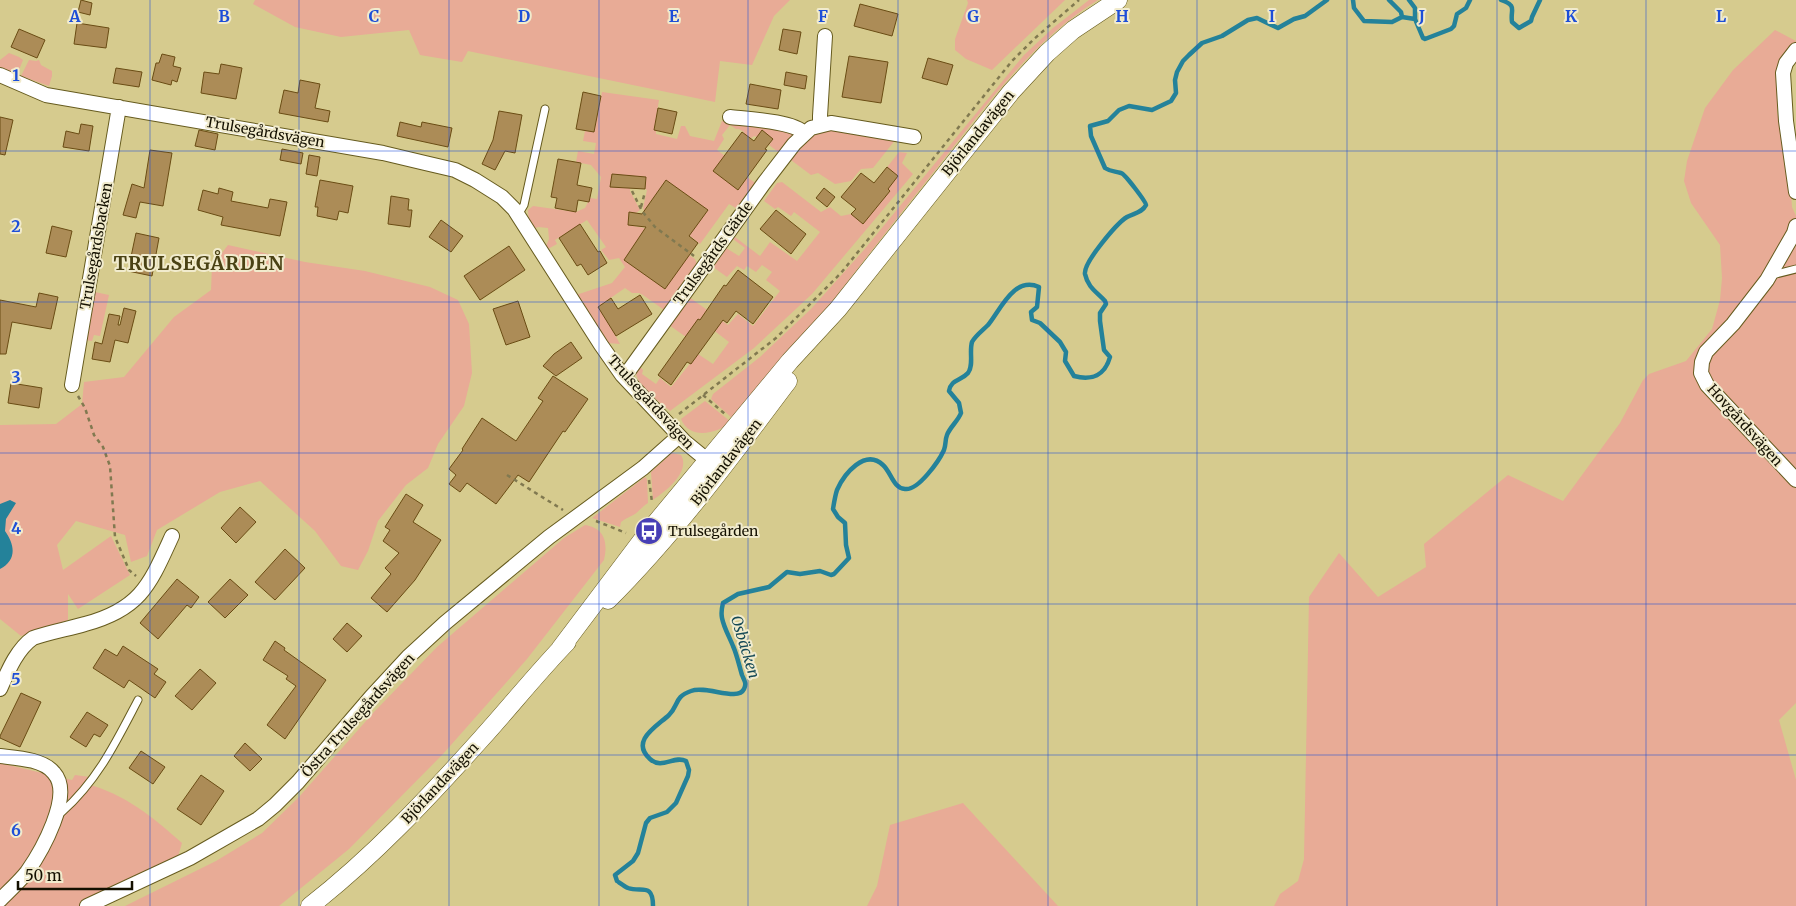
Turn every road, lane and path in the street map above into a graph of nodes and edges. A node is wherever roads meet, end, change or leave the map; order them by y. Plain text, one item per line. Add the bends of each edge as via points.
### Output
1 (1079, 0) edge
2 (1118, 0) edge
3 (825, 36) dead end
4 (1796, 50) edge
5 (0, 75) edge
6 (119, 107) junction
7 (545, 109) dead end
8 (730, 116) dead end
9 (820, 124) junction
10 (804, 133) junction
11 (914, 137) dead end
12 (632, 190) dead end
13 (644, 192) dead end
14 (1796, 192) edge
15 (641, 209) junction
16 (518, 215) junction
17 (1796, 226) edge
18 (705, 264) junction
19 (1796, 269) edge
20 (1772, 272) junction
21 (622, 374) junction
22 (72, 385) joint
23 (667, 423) junction
24 (679, 436) junction
25 (714, 464) junction
26 (643, 468) junction
27 (1796, 480) edge
28 (655, 504) dead end
29 (172, 536) dead end
30 (153, 577) junction
31 (1, 686) edge
32 (138, 700) dead end
33 (0, 756) edge
34 (57, 810) junction
35 (0, 900) edge
36 (87, 906) edge
37 (310, 906) edge

1 - 23 path via 1012,62 841,273 813,302 776,338
2 - 25 street, Björlandavägen via 1073,30 1011,92 838,309 790,361
3 - 9 street
4 - 14 street via 1786,62 1783,73
5 - 6 street, Trulsegårdsvägen via 46,94
6 - 16 street, Trulsegårdsvägen via 384,153 455,170 502,197
6 - 22 street, Trulsegårdsbacken
7 - 16 lane via 524,208
8 - 10 street via 785,124
9 - 10 street, Trulsegårds Gärde
9 - 11 street
10 - 18 street, Trulsegårds Gärde
12 - 15 path
13 - 15 path
15 - 18 path via 655,227
16 - 21 street, Trulsegårdsvägen
17 - 20 street, Hovgårdsvägen
18 - 21 street, Trulsegårds Gärde via 630,368
19 - 20 lane
20 - 27 street, Hovgårdsvägen via 1750,303 1706,352 1701,373 1707,385
21 - 23 street, Trulsegårdsvägen
22 - 30 path via 110,466 115,537 129,570 134,575
23 - 24 street, Trulsegårdsvägen
24 - 25 street, Trulsegårdsvägen
24 - 26 street, Östra Trulsegårdsvägen
25 - 37 street, Björlandavägen via 649,531 560,649 481,739 400,826
26 - 28 path
26 - 36 street, Östra Trulsegårdsvägen via 549,537 446,623 371,697 298,782 258,819 190,858
29 - 30 street
30 - 31 street via 128,606 88,624 44,634 26,643
32 - 34 lane via 95,777 62,812
33 - 34 street via 31,761 56,774 60,785
34 - 35 street via 26,874

